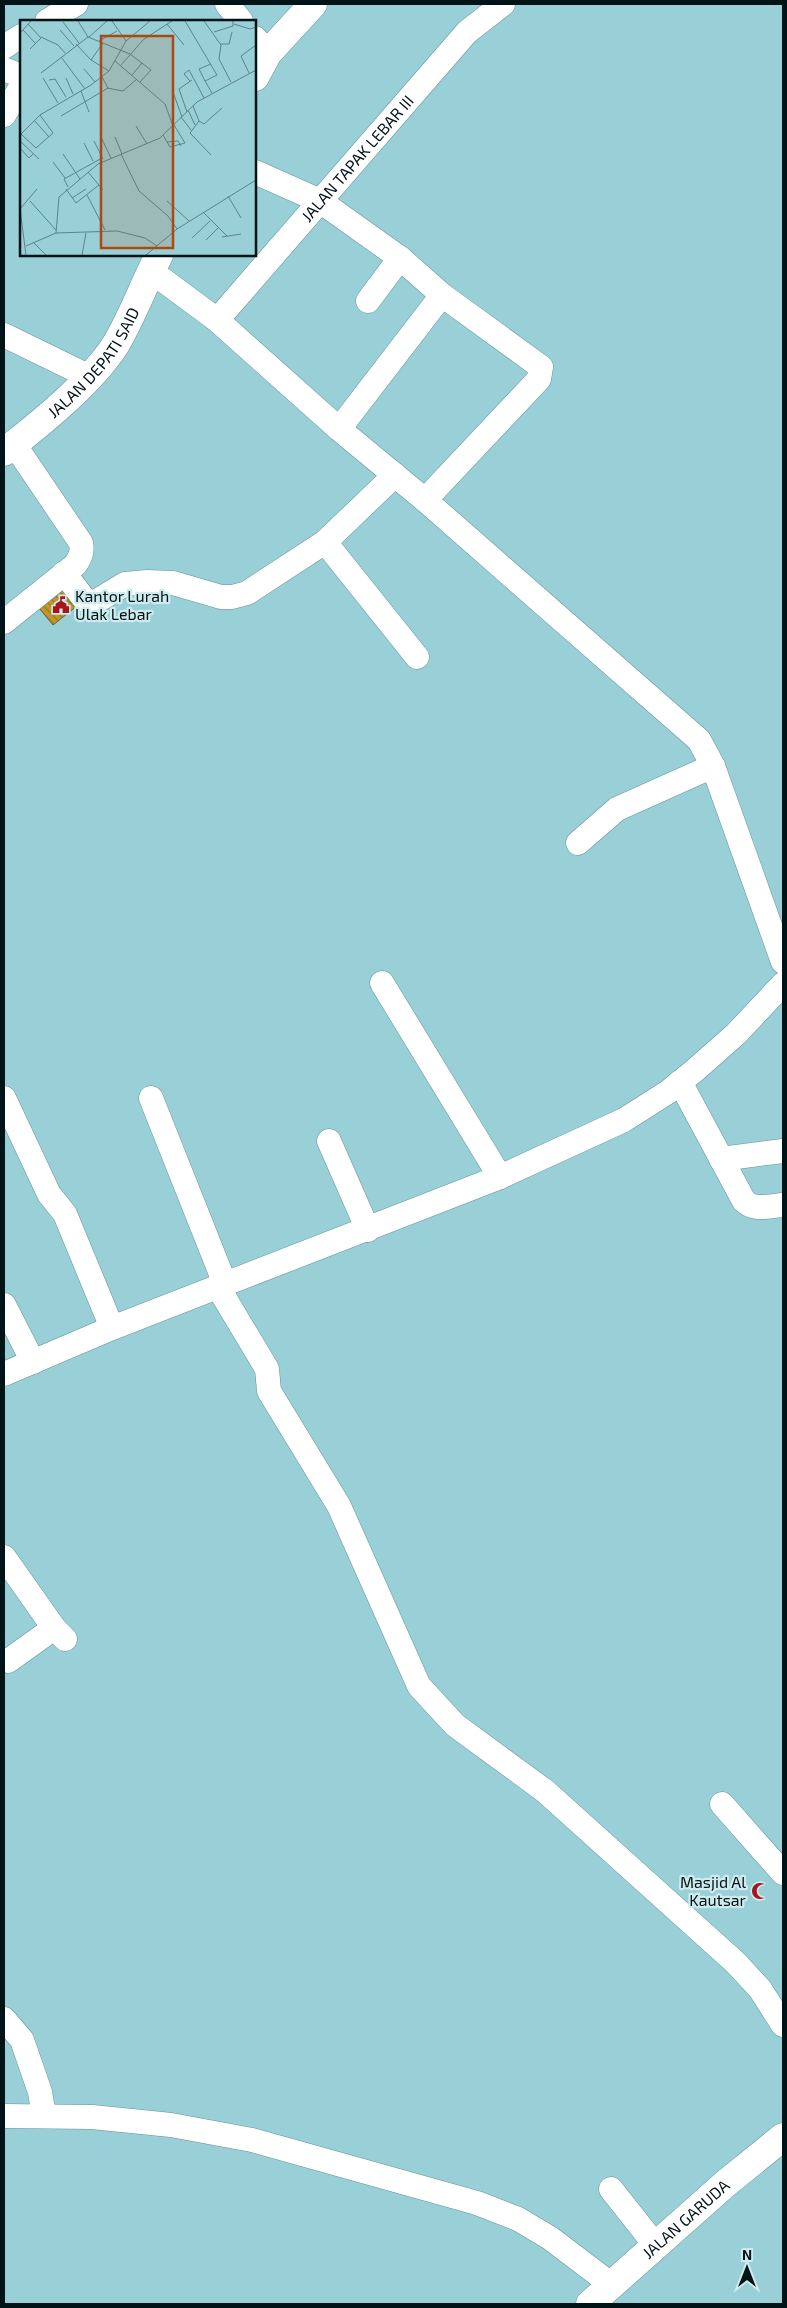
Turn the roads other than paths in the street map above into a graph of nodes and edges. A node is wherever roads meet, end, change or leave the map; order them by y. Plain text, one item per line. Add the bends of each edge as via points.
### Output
1 (76, 4) edge
2 (227, 4) edge
3 (313, 4) edge
4 (503, 4) edge
5 (49, 20) edge
6 (241, 20) edge
7 (20, 37) edge
8 (261, 46) edge
9 (4, 47) edge
10 (4, 69) edge
11 (256, 72) edge
12 (20, 76) edge
13 (20, 89) edge
14 (4, 115) edge
15 (256, 172) edge
16 (320, 201) junction
17 (400, 258) junction
18 (155, 263) edge
19 (442, 296) junction
20 (368, 301) dead end
21 (217, 320) junction
22 (4, 335) edge
23 (90, 378) junction
24 (339, 429) junction
25 (9, 448) edge
26 (395, 475) junction
27 (425, 500) junction
28 (325, 542) junction
29 (64, 573) junction
30 (4, 622) edge
31 (417, 657) dead end
32 (713, 766) junction
33 (578, 843) dead end
34 (783, 962) edge
35 (382, 983) dead end
36 (783, 984) edge
37 (680, 1082) junction
38 (4, 1098) edge
39 (151, 1098) dead end
40 (330, 1141) dead end
41 (783, 1151) edge
42 (721, 1159) junction
43 (500, 1177) junction
44 (783, 1205) edge
45 (368, 1230) junction
46 (222, 1286) junction
47 (4, 1305) edge
48 (112, 1328) junction
49 (10, 1331) edge
50 (33, 1362) junction
51 (4, 1374) edge
52 (4, 1557) edge
53 (10, 1665) edge
54 (722, 1804) dead end
55 (783, 1872) edge
56 (4, 2019) edge
57 (783, 2025) edge
58 (4, 2116) edge
59 (44, 2116) junction
60 (783, 2137) edge
61 (611, 2189) dead end
62 (656, 2246) junction
63 (612, 2285) junction
64 (590, 2304) edge

1 - 5 street
2 - 6 street
3 - 8 main road
4 - 16 street, JALAN TAPAK LEBAR III via 467,32
7 - 9 street
8 - 11 main road
10 - 12 street
13 - 14 street
15 - 16 street
16 - 17 street
16 - 21 street, JALAN TAPAK LEBAR III
17 - 19 street
17 - 20 street
18 - 21 street
18 - 23 main road, JALAN DEPATI SAID via 133,313
19 - 24 street
19 - 27 street via 541,367 542,373
21 - 24 street
22 - 23 street
23 - 25 main road, JALAN DEPATI SAID
24 - 26 street
25 - 29 street via 81,543 80,559
26 - 27 street
26 - 28 street
27 - 32 street via 700,740
28 - 29 street via 247,593 232,597 221,597 174,583 147,582 125,584 92,604 85,600
28 - 31 street
29 - 30 street
32 - 33 street via 617,809
32 - 34 street
35 - 43 street
36 - 37 street via 736,1034
37 - 42 street
37 - 43 street via 624,1120
38 - 48 street via 49,1194 65,1214
39 - 46 street
40 - 45 street
41 - 42 street
42 - 44 street via 749,1206
43 - 45 street
45 - 46 street
46 - 48 street
46 - 57 street via 267,1369 269,1391 339,1506 419,1686 455,1725 545,1792 736,1963 760,1989
47 - 49 street
48 - 50 street
49 - 50 street
50 - 51 street
52 - 53 street via 59,1633
54 - 55 street
56 - 59 street via 22,2040 40,2092
58 - 59 street
59 - 63 street via 161,2124 252,2140 477,2203 518,2219 550,2238
60 - 62 main road, JALAN GARUDA
61 - 62 street
62 - 63 main road, JALAN GARUDA
63 - 64 main road, JALAN GARUDA

